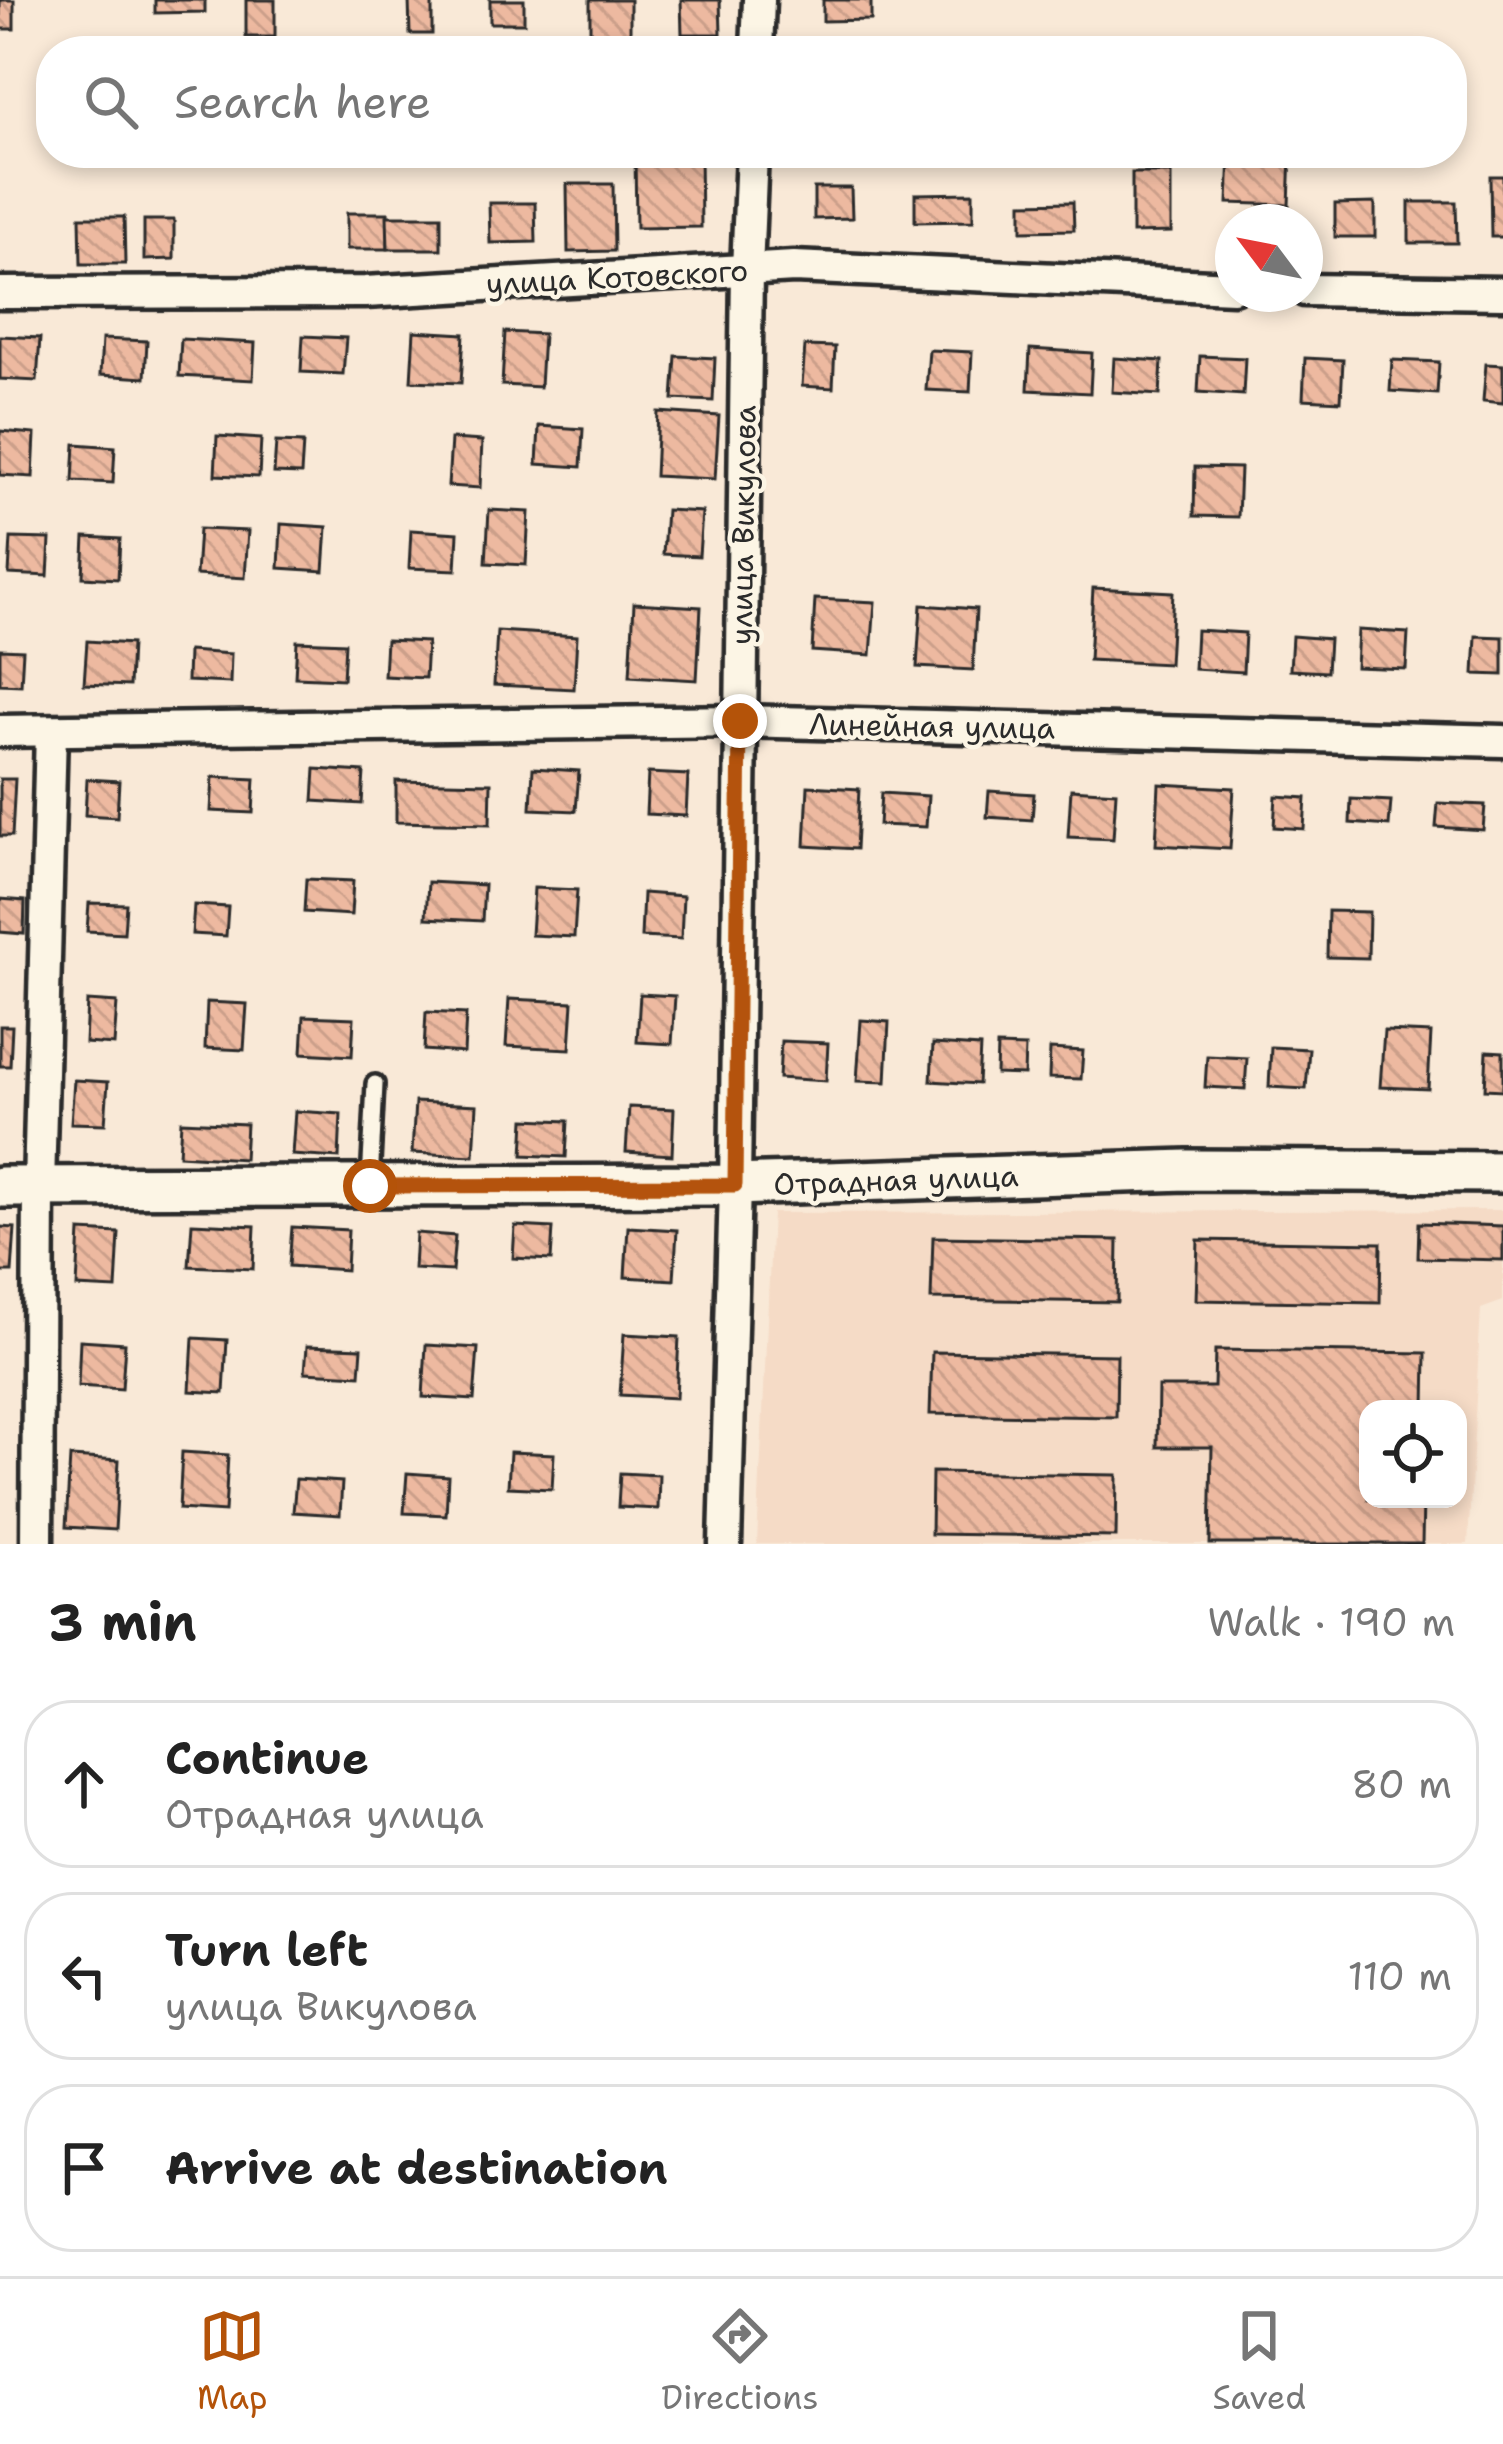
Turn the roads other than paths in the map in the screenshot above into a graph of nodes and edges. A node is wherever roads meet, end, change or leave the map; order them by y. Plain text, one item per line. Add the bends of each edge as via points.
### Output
1 (759, 0) edge
2 (758, 36) edge
3 (751, 168) edge
4 (747, 270) junction
5 (1215, 286) edge
6 (1323, 290) edge
7 (0, 292) edge
8 (1503, 293) edge
9 (740, 721) junction
10 (0, 731) edge
11 (51, 731) junction
12 (1503, 741) edge
13 (375, 1084) dead end
14 (1503, 1172) edge
15 (735, 1185) junction
16 (370, 1186) junction
17 (20, 1187) edge
18 (37, 1544) edge
19 (725, 1544) edge

1 - 2 street
3 - 4 street, улица Викулова
4 - 5 street, улица Котовского
4 - 7 street, улица Котовского via 365,292
4 - 9 street, улица Викулова
6 - 8 street
9 - 11 street, Линейная улица
9 - 12 street, Линейная улица
9 - 15 street, улица Викулова
10 - 11 street, Линейная улица
11 - 17 street
13 - 16 lane
14 - 15 street, Отрадная улица via 1187,1170
15 - 16 street, Отрадная улица
15 - 19 street, улица Викулова
16 - 17 street, Отрадная улица
17 - 18 street

